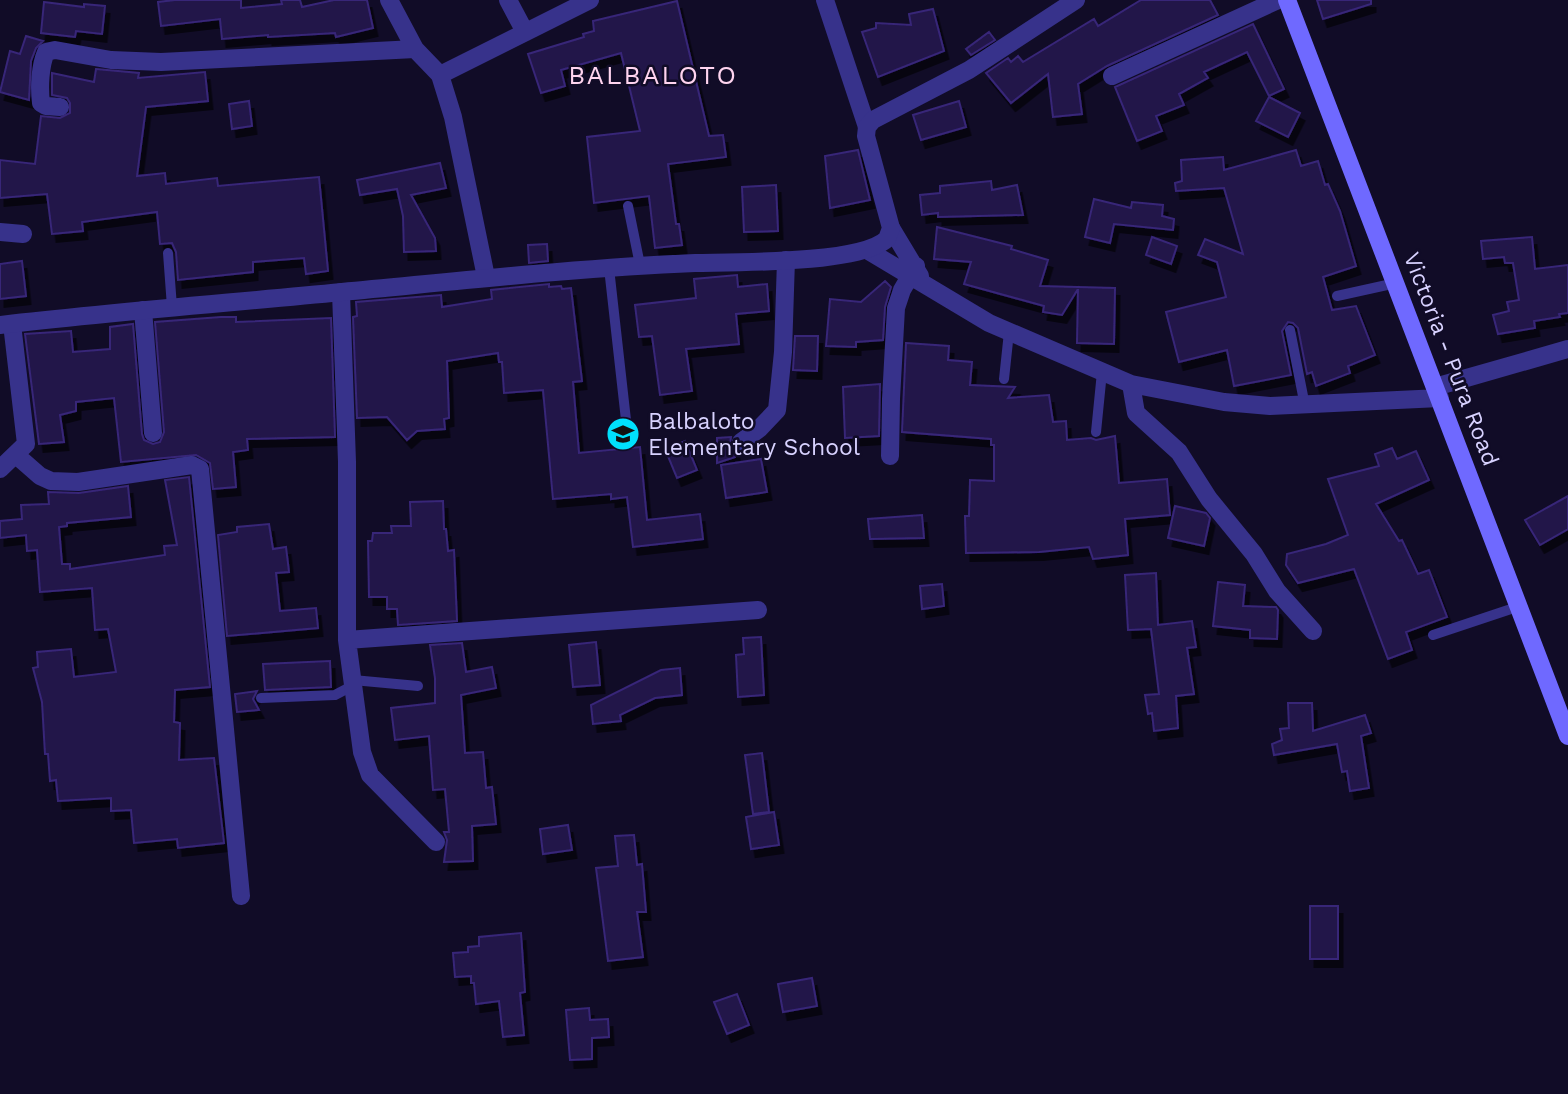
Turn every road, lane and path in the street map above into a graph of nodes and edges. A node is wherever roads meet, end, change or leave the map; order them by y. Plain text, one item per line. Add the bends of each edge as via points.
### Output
1 (389, 0) edge
2 (508, 0) edge
3 (590, 0) edge
4 (825, 0) edge
5 (1076, 0) edge
6 (1278, 0) edge
7 (1287, 0) edge
8 (525, 33) junction
9 (415, 48) junction
10 (440, 75) junction
11 (1112, 76) dead end
12 (60, 107) dead end
13 (867, 127) junction
14 (628, 206) dead end
15 (891, 228) junction
16 (0, 232) edge
17 (23, 234) dead end
18 (867, 250) junction
19 (168, 253) dead end
20 (786, 260) junction
21 (640, 265) junction
22 (609, 268) junction
23 (916, 275) junction
24 (486, 277) junction
25 (1396, 283) junction
26 (341, 292) junction
27 (1337, 296) dead end
28 (172, 307) junction
29 (143, 310) junction
30 (6, 324) edge
31 (1290, 330) dead end
32 (1009, 331) junction
33 (1568, 349) edge
34 (1102, 372) junction
35 (1004, 379) dead end
36 (1131, 384) junction
37 (1437, 392) junction
38 (1305, 406) junction
39 (626, 420) dead end
40 (1096, 432) dead end
41 (153, 433) dead end
42 (741, 442) dead end
43 (16, 455) junction
44 (890, 456) dead end
45 (0, 469) edge
46 (1520, 606) junction
47 (758, 610) dead end
48 (1313, 631) dead end
49 (1433, 635) dead end
50 (347, 640) junction
51 (353, 683) junction
52 (418, 686) dead end
53 (261, 698) dead end
54 (1564, 712) edge
55 (1568, 736) edge
56 (436, 842) dead end
57 (241, 896) dead end

1 - 9 street
2 - 8 street
3 - 8 street
4 - 13 street
5 - 13 street via 969,70
6 - 11 street
7 - 25 main road, Victoria - Pura Road
8 - 10 street
9 - 10 street
9 - 12 street via 161,62 111,60 55,50 46,52 43,60 40,96 46,106
10 - 24 street
13 - 15 street
14 - 21 lane
15 - 18 street via 887,239
15 - 23 street
16 - 17 street
18 - 20 street
18 - 23 street
19 - 28 lane
20 - 21 street
20 - 42 street via 777,410
21 - 22 street
22 - 24 street
22 - 39 lane
23 - 32 street
23 - 44 street via 896,308
24 - 26 street
25 - 27 lane
25 - 37 main road, Victoria - Pura Road
26 - 28 street
26 - 50 street
28 - 29 street
29 - 30 street
29 - 41 street
30 - 43 street via 26,436 26,444
31 - 38 lane
32 - 34 street
32 - 35 lane
33 - 37 street
34 - 36 street
34 - 40 lane
36 - 38 street via 1224,402
36 - 48 street via 1136,413 1179,452 1277,591
37 - 38 street
37 - 46 main road, Victoria - Pura Road
43 - 45 street
43 - 57 street via 51,481 78,482 192,465 200,469
46 - 49 lane
46 - 54 main road, Victoria - Pura Road
47 - 50 street
50 - 51 street
51 - 52 lane
51 - 53 lane via 335,695
51 - 56 street via 362,752 370,775
54 - 55 main road, Victoria - Pura Road

